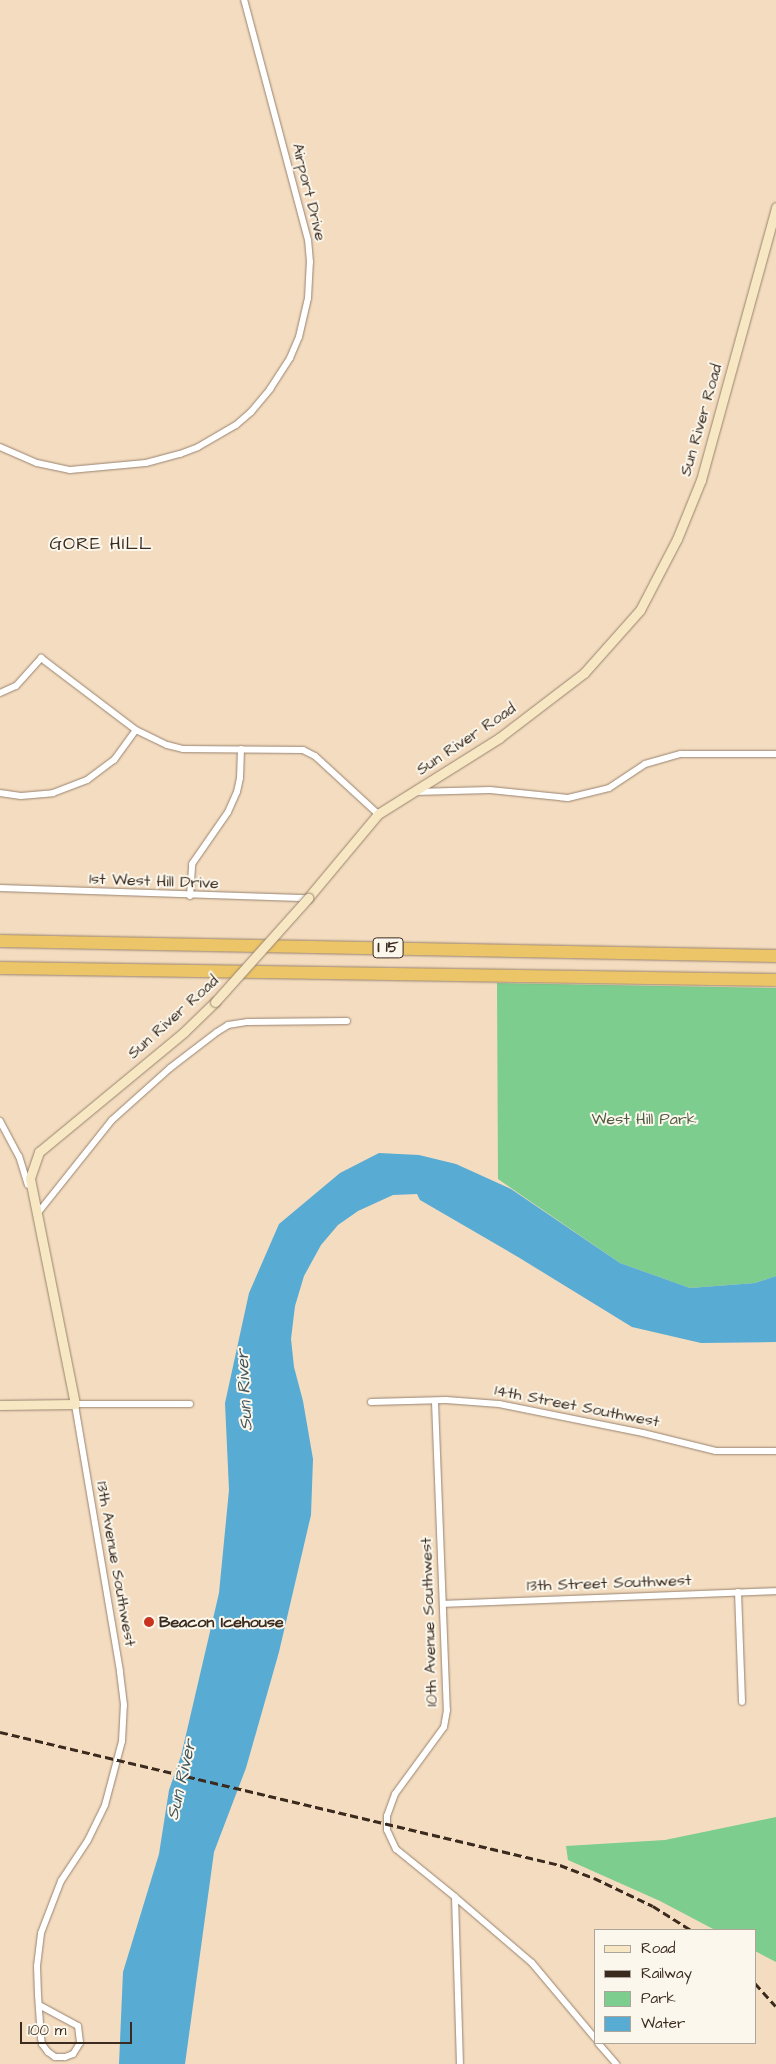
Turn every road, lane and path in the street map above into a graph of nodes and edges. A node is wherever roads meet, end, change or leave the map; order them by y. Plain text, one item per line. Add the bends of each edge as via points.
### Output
1 (244, 0) edge
2 (776, 207) edge
3 (0, 447) edge
4 (0, 693) edge
5 (136, 730) junction
6 (241, 749) junction
7 (776, 754) edge
8 (413, 792) junction
9 (0, 793) edge
10 (378, 814) junction
11 (0, 888) edge
12 (190, 896) junction
13 (308, 898) junction
14 (0, 941) edge
15 (776, 956) edge
16 (0, 968) edge
17 (776, 980) edge
18 (347, 1020) dead end
19 (0, 1121) edge
20 (33, 1200) junction
21 (37, 1214) junction
22 (372, 1402) dead end
23 (435, 1402) junction
24 (74, 1404) junction
25 (190, 1404) dead end
26 (0, 1406) edge
27 (776, 1451) edge
28 (776, 1591) edge
29 (738, 1592) junction
30 (443, 1604) junction
31 (742, 1702) dead end
32 (455, 1897) junction
33 (39, 2005) junction
34 (594, 2037) edge
35 (599, 2044) edge
36 (460, 2064) edge
37 (616, 2064) edge

1 - 3 street, Airport Drive via 308,240 308,298 299,338 290,358 251,412 236,425 180,454 146,463 70,470 37,463
2 - 8 street, Sun River Road via 701,480 677,539 640,610 584,673 499,738
4 - 5 street via 16,686 41,658
5 - 6 street via 183,749
5 - 9 street via 114,760 87,780 53,793 21,796
6 - 10 street via 303,750 314,756
6 - 12 street via 237,792 228,812 192,864
7 - 8 street via 681,754 645,764 609,788 568,798 490,790
8 - 10 street, Sun River Road
10 - 13 street, Sun River Road
11 - 12 street, 1st West Hill Drive
12 - 13 street, 1st West Hill Drive
13 - 20 street, Sun River Road, bridge via 216,1002 39,1152 30,1178
14 - 15 highway, I 15
16 - 17 highway, I 15
18 - 21 street via 248,1022 217,1032 170,1068 112,1120
19 - 20 street, 13th Avenue Southwest via 18,1156
20 - 21 street, 13th Avenue Southwest
21 - 24 street, 13th Avenue Southwest
22 - 23 street, 14th Street Southwest
23 - 27 street, 14th Street Southwest via 499,1404 643,1433 716,1452
23 - 30 street, 10th Avenue Southwest
24 - 25 street
24 - 26 street
24 - 33 street, 13th Avenue Southwest via 120,1671 124,1705 122,1741 105,1805 88,1840 61,1881 41,1932 36,1966
28 - 29 street, 13th Street Southwest
29 - 30 street, 13th Street Southwest
29 - 31 street
30 - 32 street, 10th Avenue Southwest via 447,1710 444,1728 395,1794 387,1816 387,1830 396,1849
32 - 34 street, 10th Avenue Southwest via 532,1963
32 - 36 street
33 - 33 street, 13th Avenue Southwest via 76,2024 81,2038 76,2051 65,2057 51,2055 42,2044
35 - 37 street

